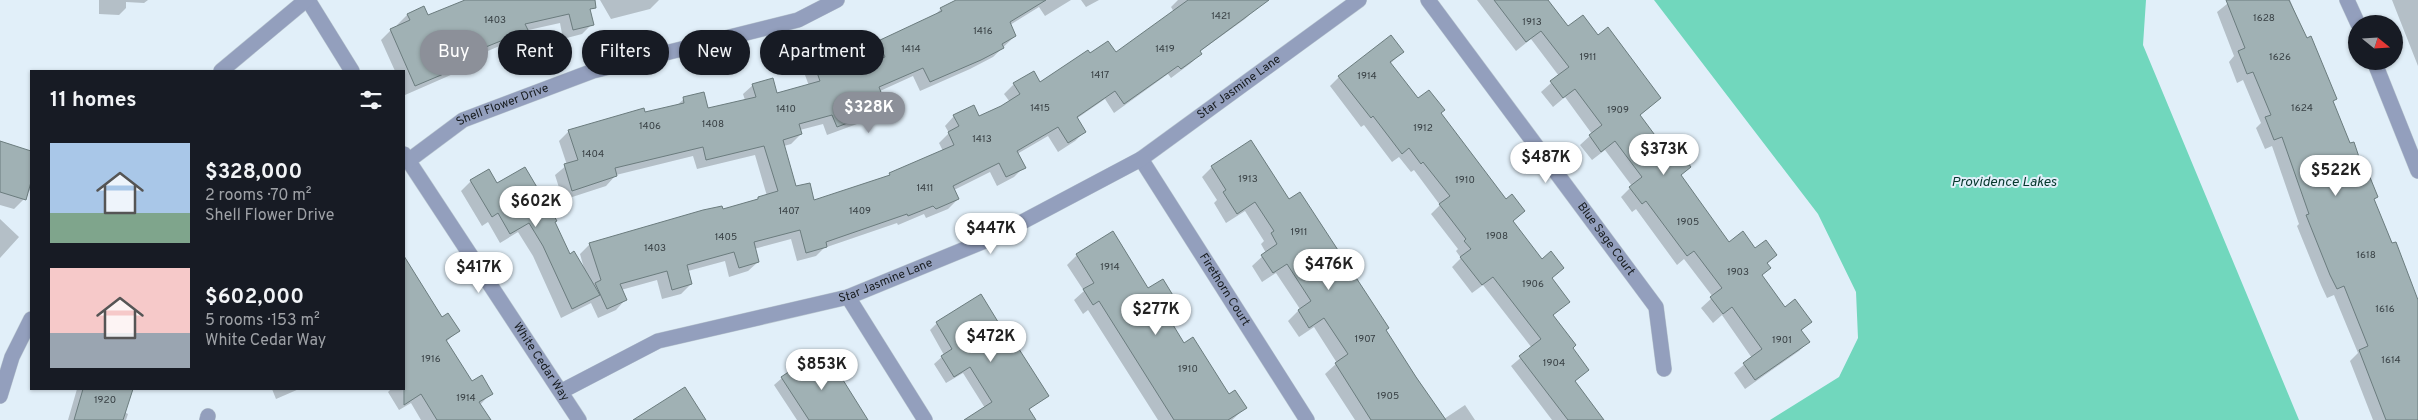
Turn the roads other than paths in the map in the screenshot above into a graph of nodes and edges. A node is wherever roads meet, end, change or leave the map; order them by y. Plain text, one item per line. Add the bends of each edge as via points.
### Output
1 (307, 0) edge
2 (837, 0) edge
3 (1359, 0) edge
4 (1428, 0) edge
5 (2347, 0) edge
6 (2354, 15) edge
7 (222, 70) edge
8 (351, 70) edge
9 (2378, 70) edge
10 (406, 157) edge
11 (1142, 159) junction
12 (2418, 171) edge
13 (848, 297) junction
14 (30, 321) edge
15 (1664, 369) dead end
16 (562, 391) junction
17 (0, 396) edge
18 (579, 420) edge
19 (925, 420) edge
20 (1307, 420) edge

1 - 7 street
1 - 8 street
2 - 10 street, Shell Flower Drive via 798,20 593,71 463,120
3 - 11 street, Star Jasmine Lane
4 - 15 street, Blue Sage Court via 1656,307
5 - 6 street
9 - 12 street
10 - 16 street, White Cedar Way
11 - 13 street, Star Jasmine Lane via 992,238
11 - 20 street, Firethorn Court
13 - 16 street, Star Jasmine Lane via 658,342
13 - 19 street
14 - 17 street via 12,357
16 - 18 street, White Cedar Way

